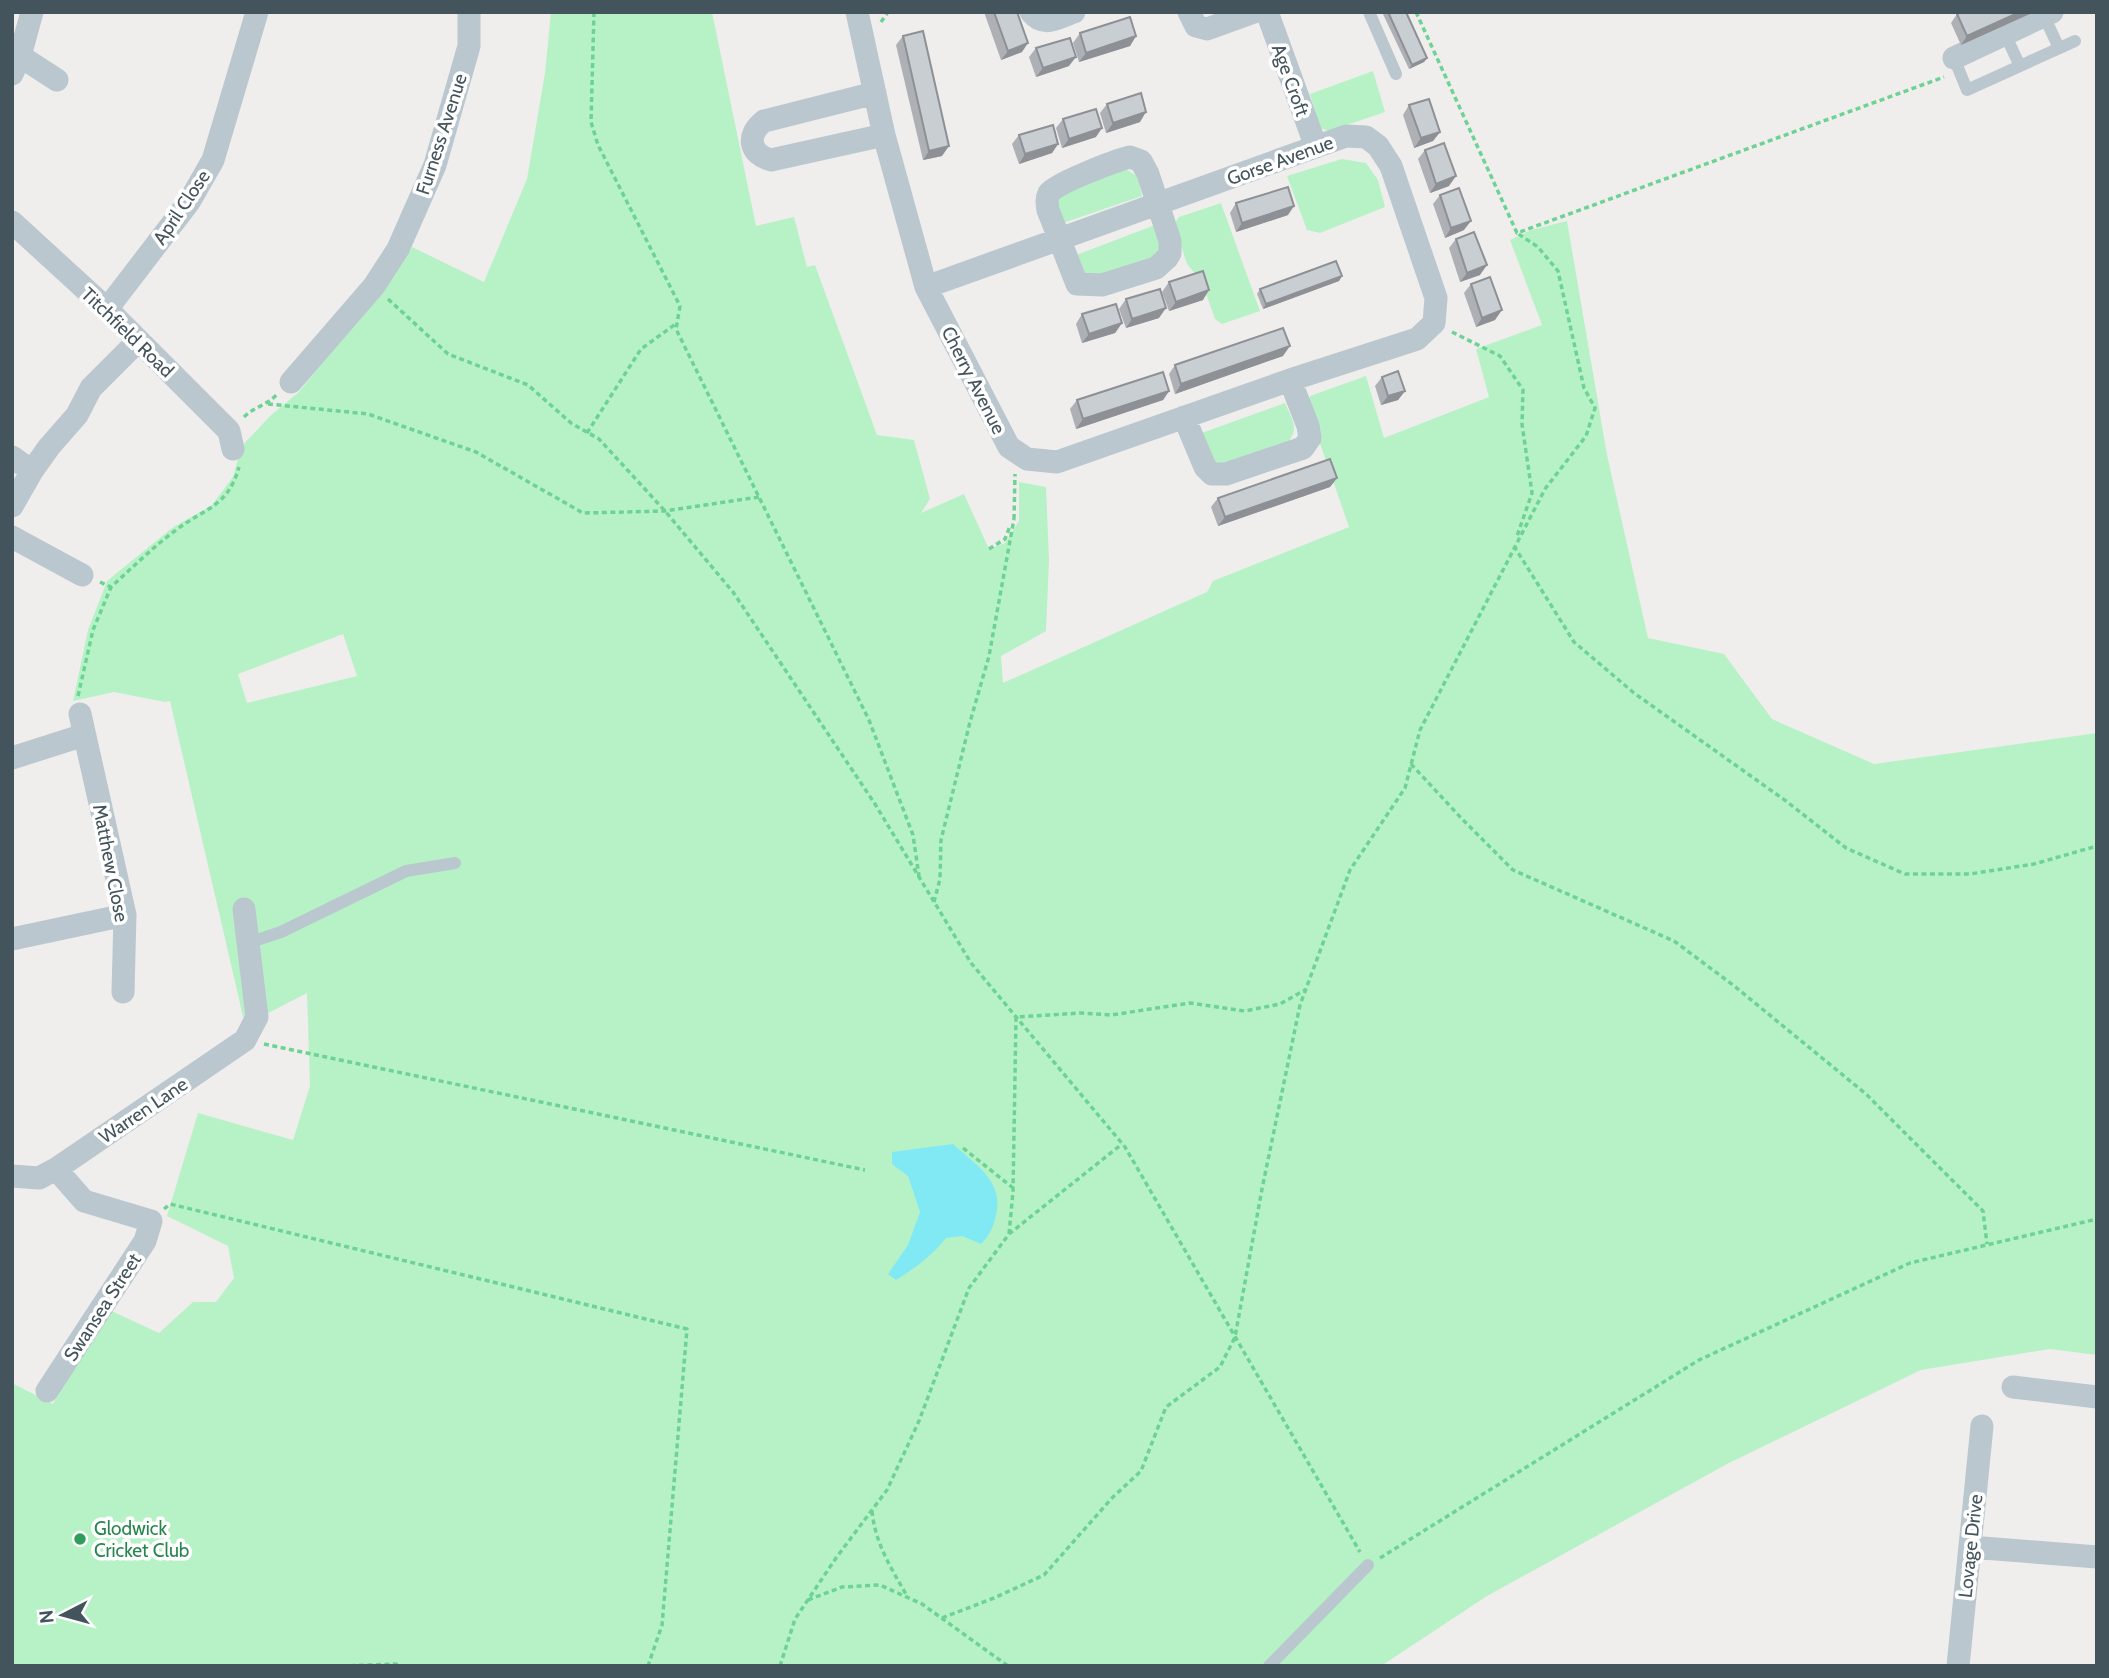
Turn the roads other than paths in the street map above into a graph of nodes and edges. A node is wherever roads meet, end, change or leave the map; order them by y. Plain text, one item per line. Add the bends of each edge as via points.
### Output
1 (32, 12) edge
2 (257, 12) edge
3 (469, 12) edge
4 (858, 12) edge
5 (1031, 12) edge
6 (1074, 12) edge
7 (1189, 12) edge
8 (1254, 12) edge
9 (1267, 12) edge
10 (1369, 12) edge
11 (2048, 14) edge
12 (2005, 34) junction
13 (2075, 41) dead end
14 (2059, 48) junction
15 (16, 65) edge
16 (1957, 65) joint
17 (2020, 66) junction
18 (1396, 74) dead end
19 (57, 80) dead end
20 (875, 93) junction
21 (884, 135) junction
22 (1316, 147) junction
23 (1158, 205) junction
24 (12, 222) edge
25 (1060, 240) junction
26 (926, 287) junction
27 (107, 309) junction
28 (1434, 323) joint
29 (138, 341) junction
30 (1290, 380) junction
31 (291, 382) road end
32 (1184, 417) junction
33 (231, 440) road end
34 (12, 457) edge
35 (32, 471) junction
36 (12, 506) edge
37 (12, 537) edge
38 (82, 575) road end
39 (12, 758) edge
40 (455, 863) dead end
41 (244, 909) dead end
42 (125, 915) junction
43 (12, 939) edge
44 (248, 943) junction
45 (123, 992) dead end
46 (56, 1169) junction
47 (12, 1176) edge
48 (2013, 1387) dead end
49 (47, 1391) dead end
50 (2097, 1397) edge
51 (1982, 1426) dead end
52 (1969, 1547) junction
53 (2097, 1557) edge
54 (1368, 1565) road end
55 (1269, 1666) edge
56 (1958, 1666) edge

1 - 15 street
2 - 27 street, April Close via 213,160 189,202
3 - 31 street, Furness Avenue via 469,46 435,165 398,249 374,286
4 - 20 street, Cherry Avenue
5 - 6 street via 1047,22
7 - 8 street via 1196,26 1207,29
9 - 22 street, Age Croft
10 - 18 lane
11 - 12 street
11 - 14 lane
12 - 16 street
12 - 17 lane
13 - 14 lane
14 - 17 lane
15 - 19 street
16 - 17 lane via 1967,90
20 - 21 street, Cherry Avenue
20 - 21 street via 764,121 754,131 752,143 758,154 771,160
21 - 26 street, Cherry Avenue
22 - 23 street, Gorse Avenue
22 - 28 street, Gorse Avenue via 1346,136 1366,137 1378,146 1391,166 1436,298
23 - 25 street, Gorse Avenue
23 - 25 street via 1170,246 1167,258 1156,268 1102,285 1077,284
23 - 25 street via 1141,161 1123,158 1049,191 1048,210
24 - 27 street, Titchfield Road
25 - 26 street, Gorse Avenue
26 - 32 street, Cherry Avenue via 1009,447 1027,459 1057,462
27 - 29 street, Titchfield Road
28 - 30 street, Cherry Avenue via 1417,339
29 - 33 street, Titchfield Road
29 - 35 street via 90,388 77,415
30 - 32 street, Cherry Avenue
30 - 32 street via 1308,426 1310,438 1303,448 1226,474 1212,474
34 - 35 street
35 - 36 street
37 - 38 street
39 - 42 street, Matthew Close via 82,724
40 - 44 lane via 406,871 281,932
41 - 44 street
42 - 43 street
42 - 45 street, Matthew Close
44 - 46 street, Warren Lane via 257,1017 245,1040
46 - 47 street, Warren Lane via 39,1178
46 - 49 street, Swansea Street via 84,1201 151,1221 145,1241
48 - 50 street
51 - 52 street, Lovage Drive
52 - 53 street
52 - 56 street, Lovage Drive
54 - 55 lane

